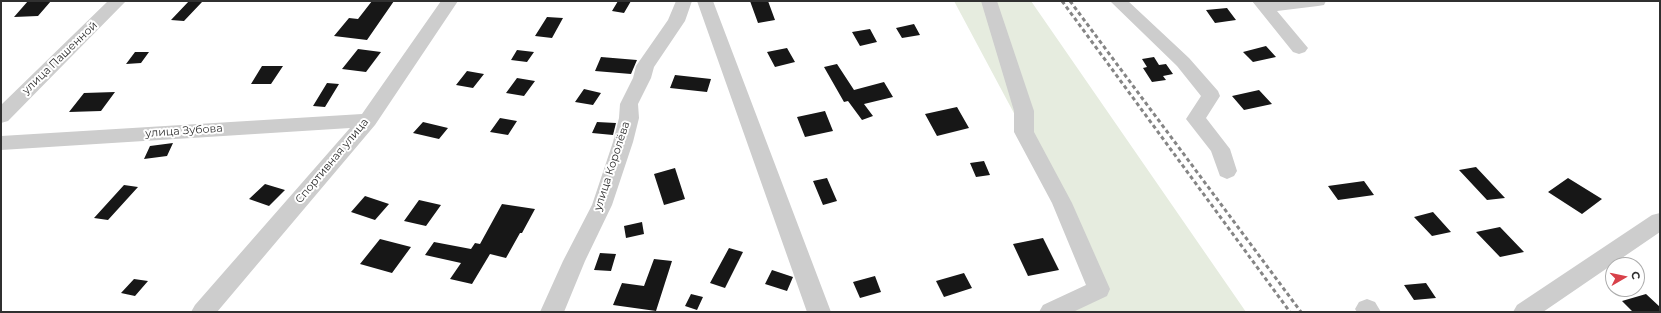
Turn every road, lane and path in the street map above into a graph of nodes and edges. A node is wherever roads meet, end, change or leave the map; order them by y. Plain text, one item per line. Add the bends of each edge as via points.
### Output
1 (118, 1) edge
2 (450, 1) edge
3 (684, 1) edge
4 (705, 1) edge
5 (989, 1) edge
6 (1118, 1) edge
7 (1318, 1) edge
8 (1262, 4) edge
9 (1299, 48) dead end
10 (1, 116) edge
11 (368, 120) junction
12 (1, 143) edge
13 (1227, 170) dead end
14 (1660, 221) edge
15 (203, 312) edge
16 (552, 312) edge
17 (819, 312) edge
18 (1051, 312) edge
19 (1525, 312) edge

1 - 10 street, улица Пашенной
2 - 11 street, Спортивная улица
3 - 16 street, улица Королёва via 676,21 645,66 630,104 622,142 602,205
4 - 17 street
5 - 18 street via 1024,111 1024,132 1062,203 1099,289
6 - 13 street via 1183,62 1211,96 1196,119 1220,149
7 - 8 street
8 - 9 street
11 - 12 street, улица Зубова
11 - 15 street, Спортивная улица
14 - 19 street

